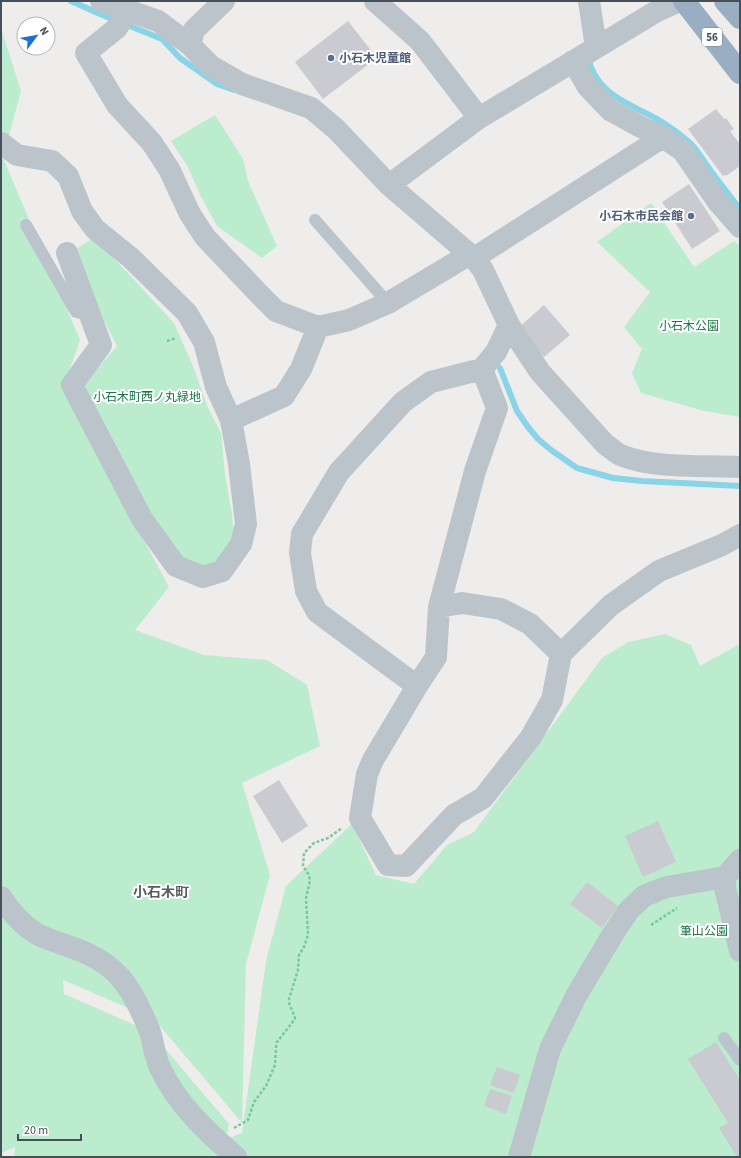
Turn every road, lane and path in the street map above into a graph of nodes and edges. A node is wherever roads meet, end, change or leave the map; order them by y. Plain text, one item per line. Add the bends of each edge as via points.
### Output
1 (101, 1) edge
2 (224, 1) edge
3 (375, 1) edge
4 (589, 1) edge
5 (680, 1) edge
6 (684, 1) edge
7 (725, 1) edge
8 (740, 18) edge
9 (121, 19) junction
10 (190, 45) junction
11 (586, 54) junction
12 (740, 73) edge
13 (480, 118) junction
14 (663, 137) junction
15 (1, 143) edge
16 (389, 186) junction
17 (316, 220) dead end
18 (26, 225) dead end
19 (740, 227) edge
20 (67, 252) dead end
21 (462, 260) junction
22 (388, 303) junction
23 (90, 315) junction
24 (509, 325) junction
25 (318, 327) junction
26 (482, 369) junction
27 (230, 420) junction
28 (740, 467) edge
29 (740, 534) edge
30 (439, 607) junction
31 (561, 654) junction
32 (417, 686) junction
33 (345, 823) dead end
34 (740, 860) edge
35 (725, 878) junction
36 (1, 897) edge
37 (740, 951) edge
38 (724, 1038) dead end
39 (740, 1060) edge
40 (218, 1140) junction
41 (236, 1157) edge
42 (519, 1157) edge

1 - 9 street
2 - 10 street via 194,30
3 - 13 street via 420,42
4 - 11 street
5 - 11 street via 657,10
6 - 12 highway, 56
7 - 8 highway
9 - 10 street via 158,21
9 - 25 street via 86,52 117,105 152,143 205,237 276,311
10 - 16 street via 211,66 242,84 311,108 336,128
11 - 13 street
11 - 14 street via 588,87 610,110
13 - 16 street
14 - 19 street via 683,151 718,202
14 - 21 street
15 - 27 street via 17,155 52,161 68,176 82,211 95,229 131,258 187,313 204,342 216,387
16 - 21 street
17 - 22 lane
18 - 23 lane via 76,312
20 - 23 street
21 - 22 street
21 - 24 street via 482,270
22 - 25 street via 349,320
23 - 27 street via 101,345 72,385 142,519 176,566 203,577 222,571 241,544 246,524 239,464
24 - 26 street via 496,352
24 - 28 street via 540,372 606,444 622,456 666,464
25 - 27 street via 301,369 284,396
26 - 30 street via 497,408 475,471
26 - 32 street via 431,382 403,402 339,472 302,534 300,553 306,591 317,612
29 - 31 street via 722,545 659,570 611,605
30 - 31 street via 462,603 501,609 530,624
30 - 32 street via 436,657
31 - 32 street via 552,700 531,737 483,798 454,815 406,866 388,865 360,818 367,774
33 - 40 path via 340,831 314,843 304,853 303,866 310,881 306,898 308,935 299,955 298,970 289,999 295,1018 277,1042 275,1065 266,1086 254,1102 248,1120 230,1129
34 - 35 street
35 - 37 street via 725,888
35 - 42 street via 667,887 644,896 629,910 576,996 550,1049
36 - 40 street via 19,920 36,934 89,954 105,963 118,976 142,1013 162,1072 186,1108
38 - 39 lane
40 - 41 street

